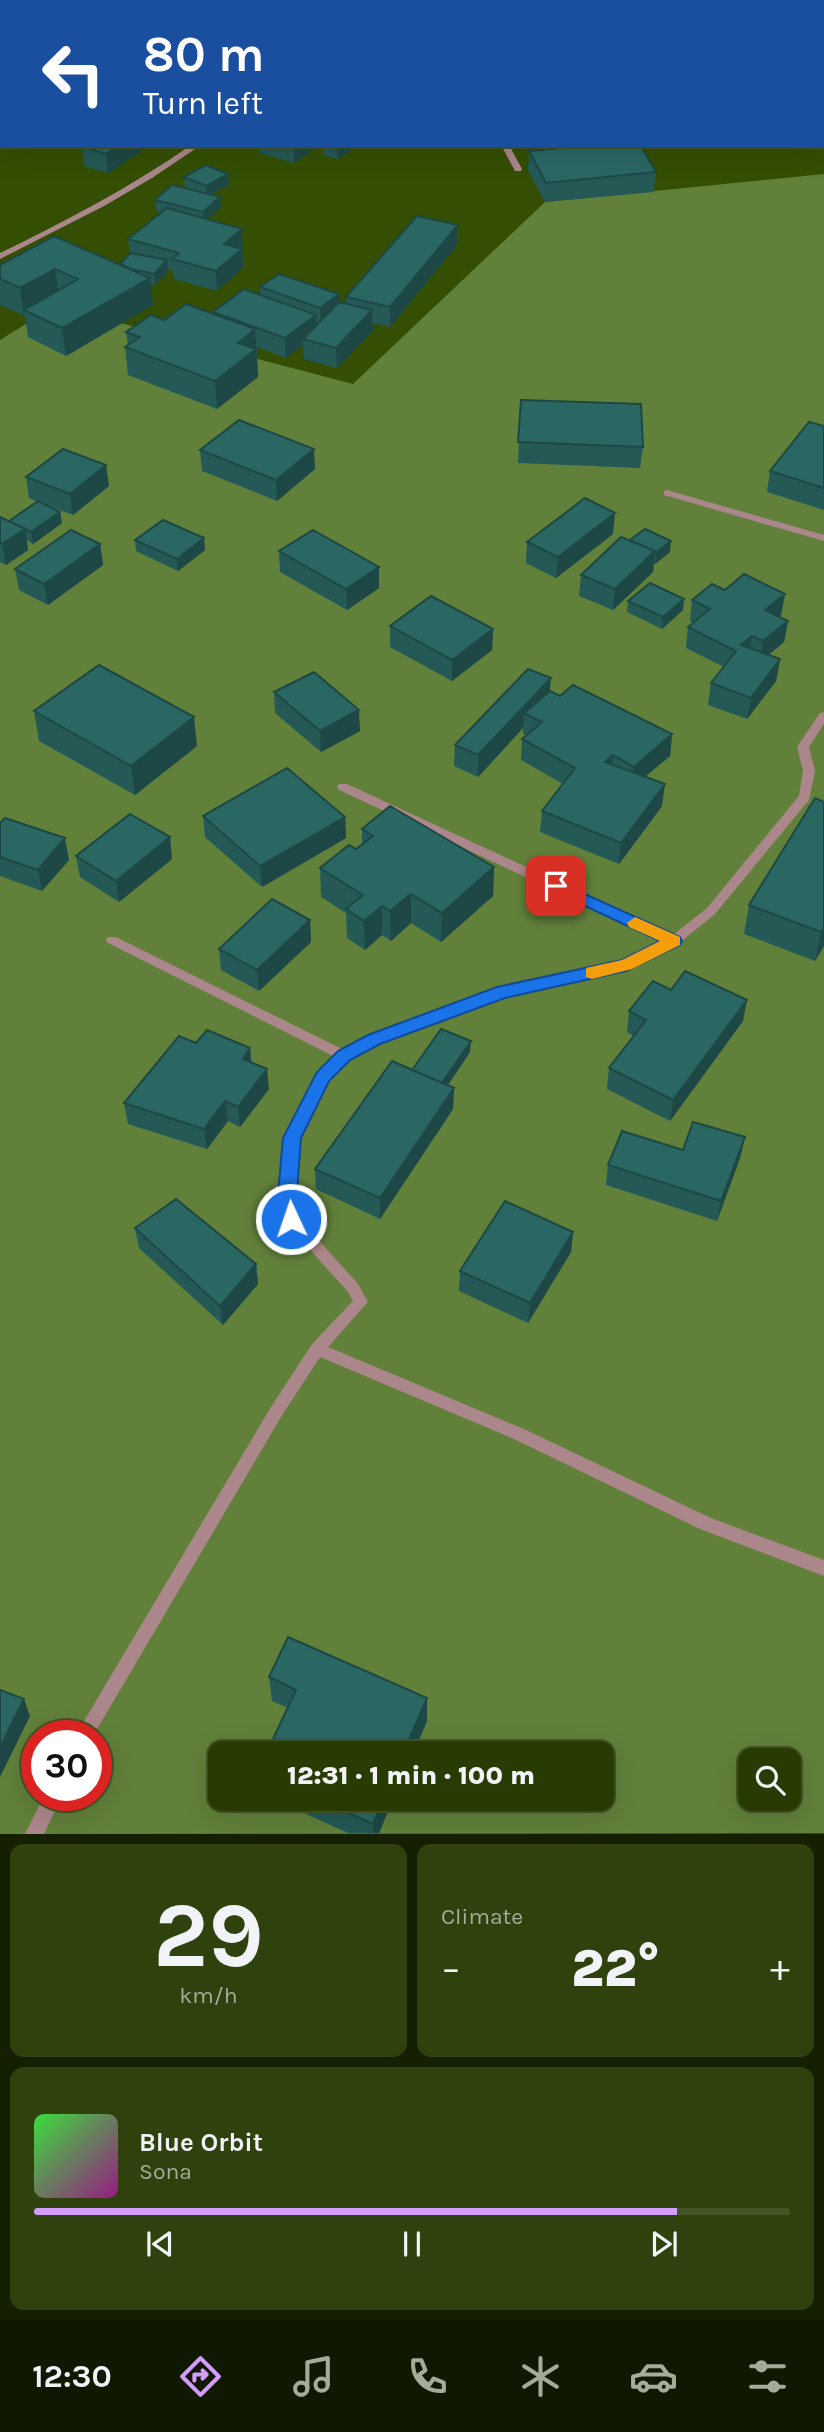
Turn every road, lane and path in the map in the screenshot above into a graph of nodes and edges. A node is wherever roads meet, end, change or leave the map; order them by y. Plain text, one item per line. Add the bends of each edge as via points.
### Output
1 (194, 147) edge
2 (506, 147) edge
3 (518, 169) dead end
4 (0, 256) edge
5 (667, 493) dead end
6 (824, 538) edge
7 (824, 716) edge
8 (343, 788) dead end
9 (112, 940) dead end
10 (674, 941) junction
11 (344, 1056) junction
12 (317, 1349) junction
13 (824, 1568) edge
14 (93, 1720) edge
15 (45, 1811) edge
16 (34, 1833) edge

1 - 4 street via 98,207
2 - 3 street
5 - 6 street
7 - 10 street via 803,747 808,771 805,797 711,911
8 - 10 street
9 - 11 street
10 - 11 street via 626,965 503,992 374,1040
11 - 12 street via 323,1077 292,1138 286,1206 291,1219 353,1288 360,1302
12 - 13 street via 519,1434 706,1524
12 - 14 street
15 - 16 street

